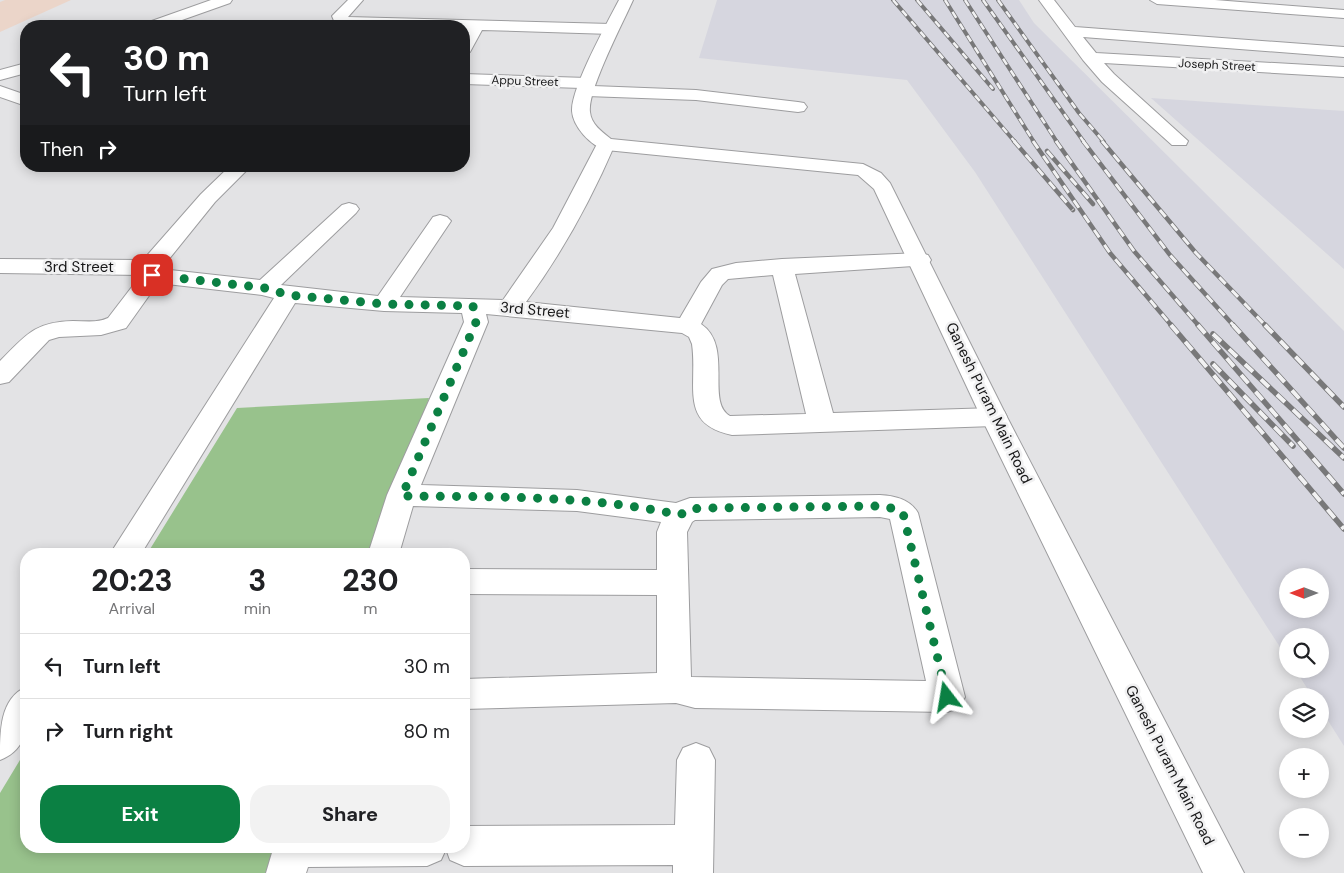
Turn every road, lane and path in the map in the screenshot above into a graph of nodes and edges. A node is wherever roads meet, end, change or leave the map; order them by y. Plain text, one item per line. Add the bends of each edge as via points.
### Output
1 (225, 0) edge
2 (356, 0) edge
3 (626, 0) edge
4 (1046, 0) edge
5 (1157, 0) edge
6 (1261, 4) edge
7 (1344, 14) edge
8 (168, 20) edge
9 (340, 20) edge
10 (470, 26) edge
11 (477, 26) junction
12 (611, 29) junction
13 (1071, 31) junction
14 (470, 38) edge
15 (1344, 52) edge
16 (1089, 57) junction
17 (20, 70) edge
18 (1344, 72) edge
19 (0, 75) edge
20 (470, 79) edge
21 (587, 87) junction
22 (0, 91) edge
23 (20, 98) edge
24 (798, 107) dead end
25 (1179, 141) dead end
26 (606, 144) junction
27 (235, 172) edge
28 (349, 209) dead end
29 (440, 221) dead end
30 (920, 260) junction
31 (0, 266) edge
32 (782, 266) junction
33 (150, 271) junction
34 (277, 292) junction
35 (384, 304) junction
36 (473, 306) junction
37 (510, 307) junction
38 (688, 326) junction
39 (0, 376) edge
40 (994, 416) junction
41 (822, 423) junction
42 (402, 496) junction
43 (680, 515) junction
44 (128, 548) edge
45 (386, 548) edge
46 (470, 581) edge
47 (673, 583) junction
48 (676, 688) junction
49 (470, 694) edge
50 (20, 712) edge
51 (0, 743) edge
52 (696, 760) dead end
53 (470, 846) edge
54 (292, 853) edge
55 (692, 859) edge
56 (286, 873) edge
57 (1224, 873) edge

1 - 8 street
2 - 9 street via 339,16
3 - 12 street
4 - 13 street
5 - 6 street
6 - 7 street
10 - 11 street
11 - 12 street
11 - 14 street
12 - 21 street
13 - 15 street
13 - 16 street
16 - 18 street, Joseph Street
16 - 25 street
17 - 19 street
20 - 21 street, Appu Street
21 - 24 street, Appu Street
21 - 26 street via 580,107 582,116 593,135
22 - 23 street
26 - 30 street, Ganesh Puram Main Road via 863,170 874,177 890,196
26 - 37 street via 562,231
27 - 33 street via 208,198
28 - 34 street
29 - 35 street
30 - 32 street
30 - 40 street, Ganesh Puram Main Road
31 - 33 street, 3rd Street
32 - 38 street via 720,274 712,282
32 - 41 street
33 - 34 street, 3rd Street
33 - 39 street via 117,322 101,327 48,330
34 - 35 street, 3rd Street
34 - 44 street
35 - 36 street, 3rd Street
36 - 37 street, 3rd Street
36 - 42 street via 476,322
37 - 38 street, 3rd Street
38 - 41 street via 696,329 703,339 709,408 718,422 732,426
40 - 41 street
40 - 57 street, Ganesh Puram Main Road
42 - 43 street via 551,499 651,508
42 - 45 street
43 - 47 street via 672,532
43 - 48 street via 690,509 706,508 886,506 899,510 903,513 947,697 695,693
46 - 47 street
47 - 48 street
48 - 49 street
50 - 51 street
52 - 55 street
53 - 55 street
54 - 56 street

